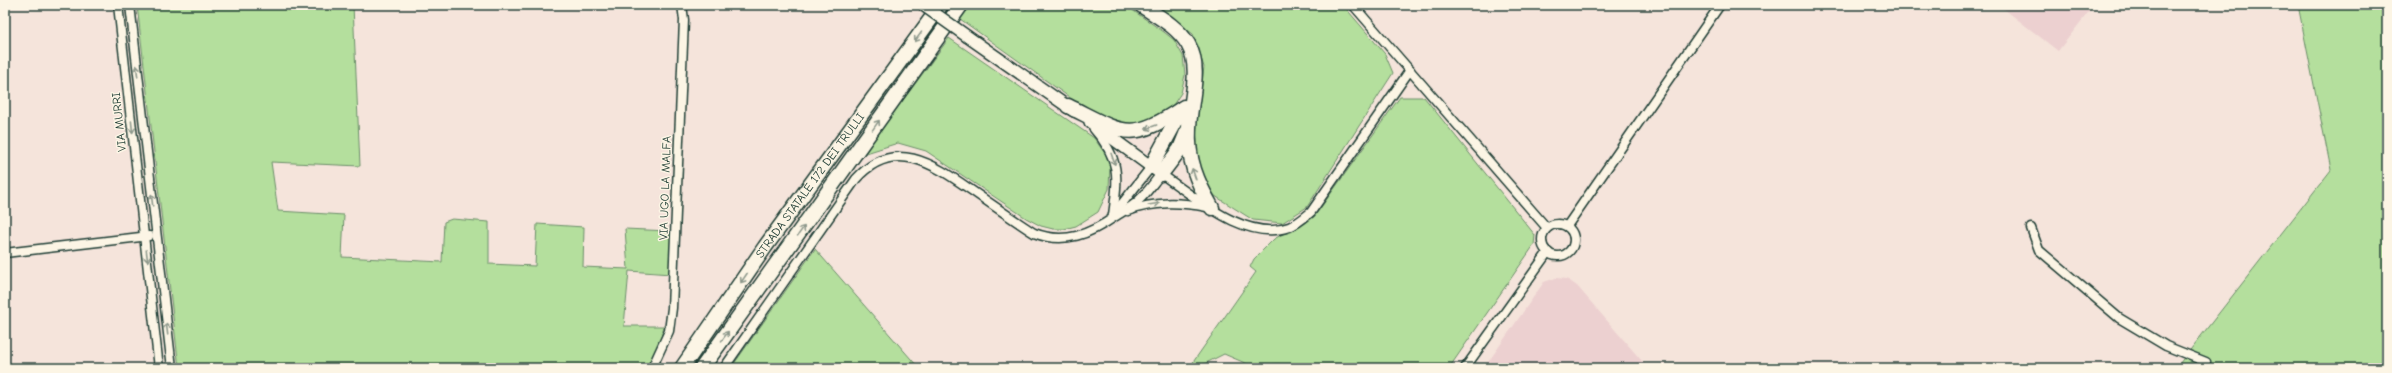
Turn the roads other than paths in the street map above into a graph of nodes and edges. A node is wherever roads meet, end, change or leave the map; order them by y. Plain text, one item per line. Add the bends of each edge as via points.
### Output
1 (118, 5) edge
2 (130, 5) edge
3 (682, 5) edge
4 (923, 5) edge
5 (941, 5) edge
6 (961, 5) edge
7 (1141, 5) edge
8 (1353, 5) edge
9 (1720, 5) edge
10 (1410, 70) junction
11 (1193, 90) junction
12 (1068, 106) junction
13 (1184, 107) junction
14 (1082, 116) junction
15 (1188, 128) junction
16 (1156, 170) junction
17 (1212, 208) junction
18 (1112, 218) junction
19 (1567, 226) junction
20 (1547, 228) junction
21 (2031, 228) dead end
22 (156, 236) junction
23 (144, 237) junction
24 (1548, 252) junction
25 (5, 253) edge
26 (2206, 362) dead end
27 (159, 368) edge
28 (172, 368) edge
29 (652, 368) edge
30 (682, 368) edge
31 (702, 368) edge
32 (724, 368) edge
33 (1465, 368) edge

1 -> 23 street, VIA MURRI
22 -> 2 street, VIA MURRI
3 - 29 street, VIA UGO LA MALFA via 684,20 672,308 669,331
4 - 12 street, bridge
5 -> 30 highway, STRADA STATALE 172 DEI TRULLI via 765,247
31 -> 6 highway, STRADA STATALE 172 DEI TRULLI
7 - 11 highway via 1175,28 1188,45 1194,64
8 - 10 street
9 - 19 street
10 - 17 street via 1320,200 1301,220 1289,227 1257,229 1242,225
10 - 20 street
11 - 13 highway
11 - 15 highway
13 -> 12 highway via 1148,129 1126,131 1116,130
12 - 14 street
13 - 16 highway
14 - 16 street
14 -> 18 street via 1104,140 1114,158 1117,179
15 - 16 highway via 1180,149
17 -> 15 highway via 1197,183 1191,164
16 - 17 street
16 - 18 street
16 - 18 street via 1139,200
18 -> 17 street via 1155,204 1188,203
18 - 32 street via 1075,238 1045,238 939,168 922,160 906,157 887,158 874,163 856,179
19 - 20 street via 1557,224
19 - 24 street via 1574,237 1571,249 1560,255
20 - 24 street via 1542,240
21 - 26 street via 2039,250 2119,318 2166,346
22 - 23 street
28 -> 22 street, VIA MURRI
23 - 25 street
23 -> 27 street, VIA MURRI
24 - 33 street

